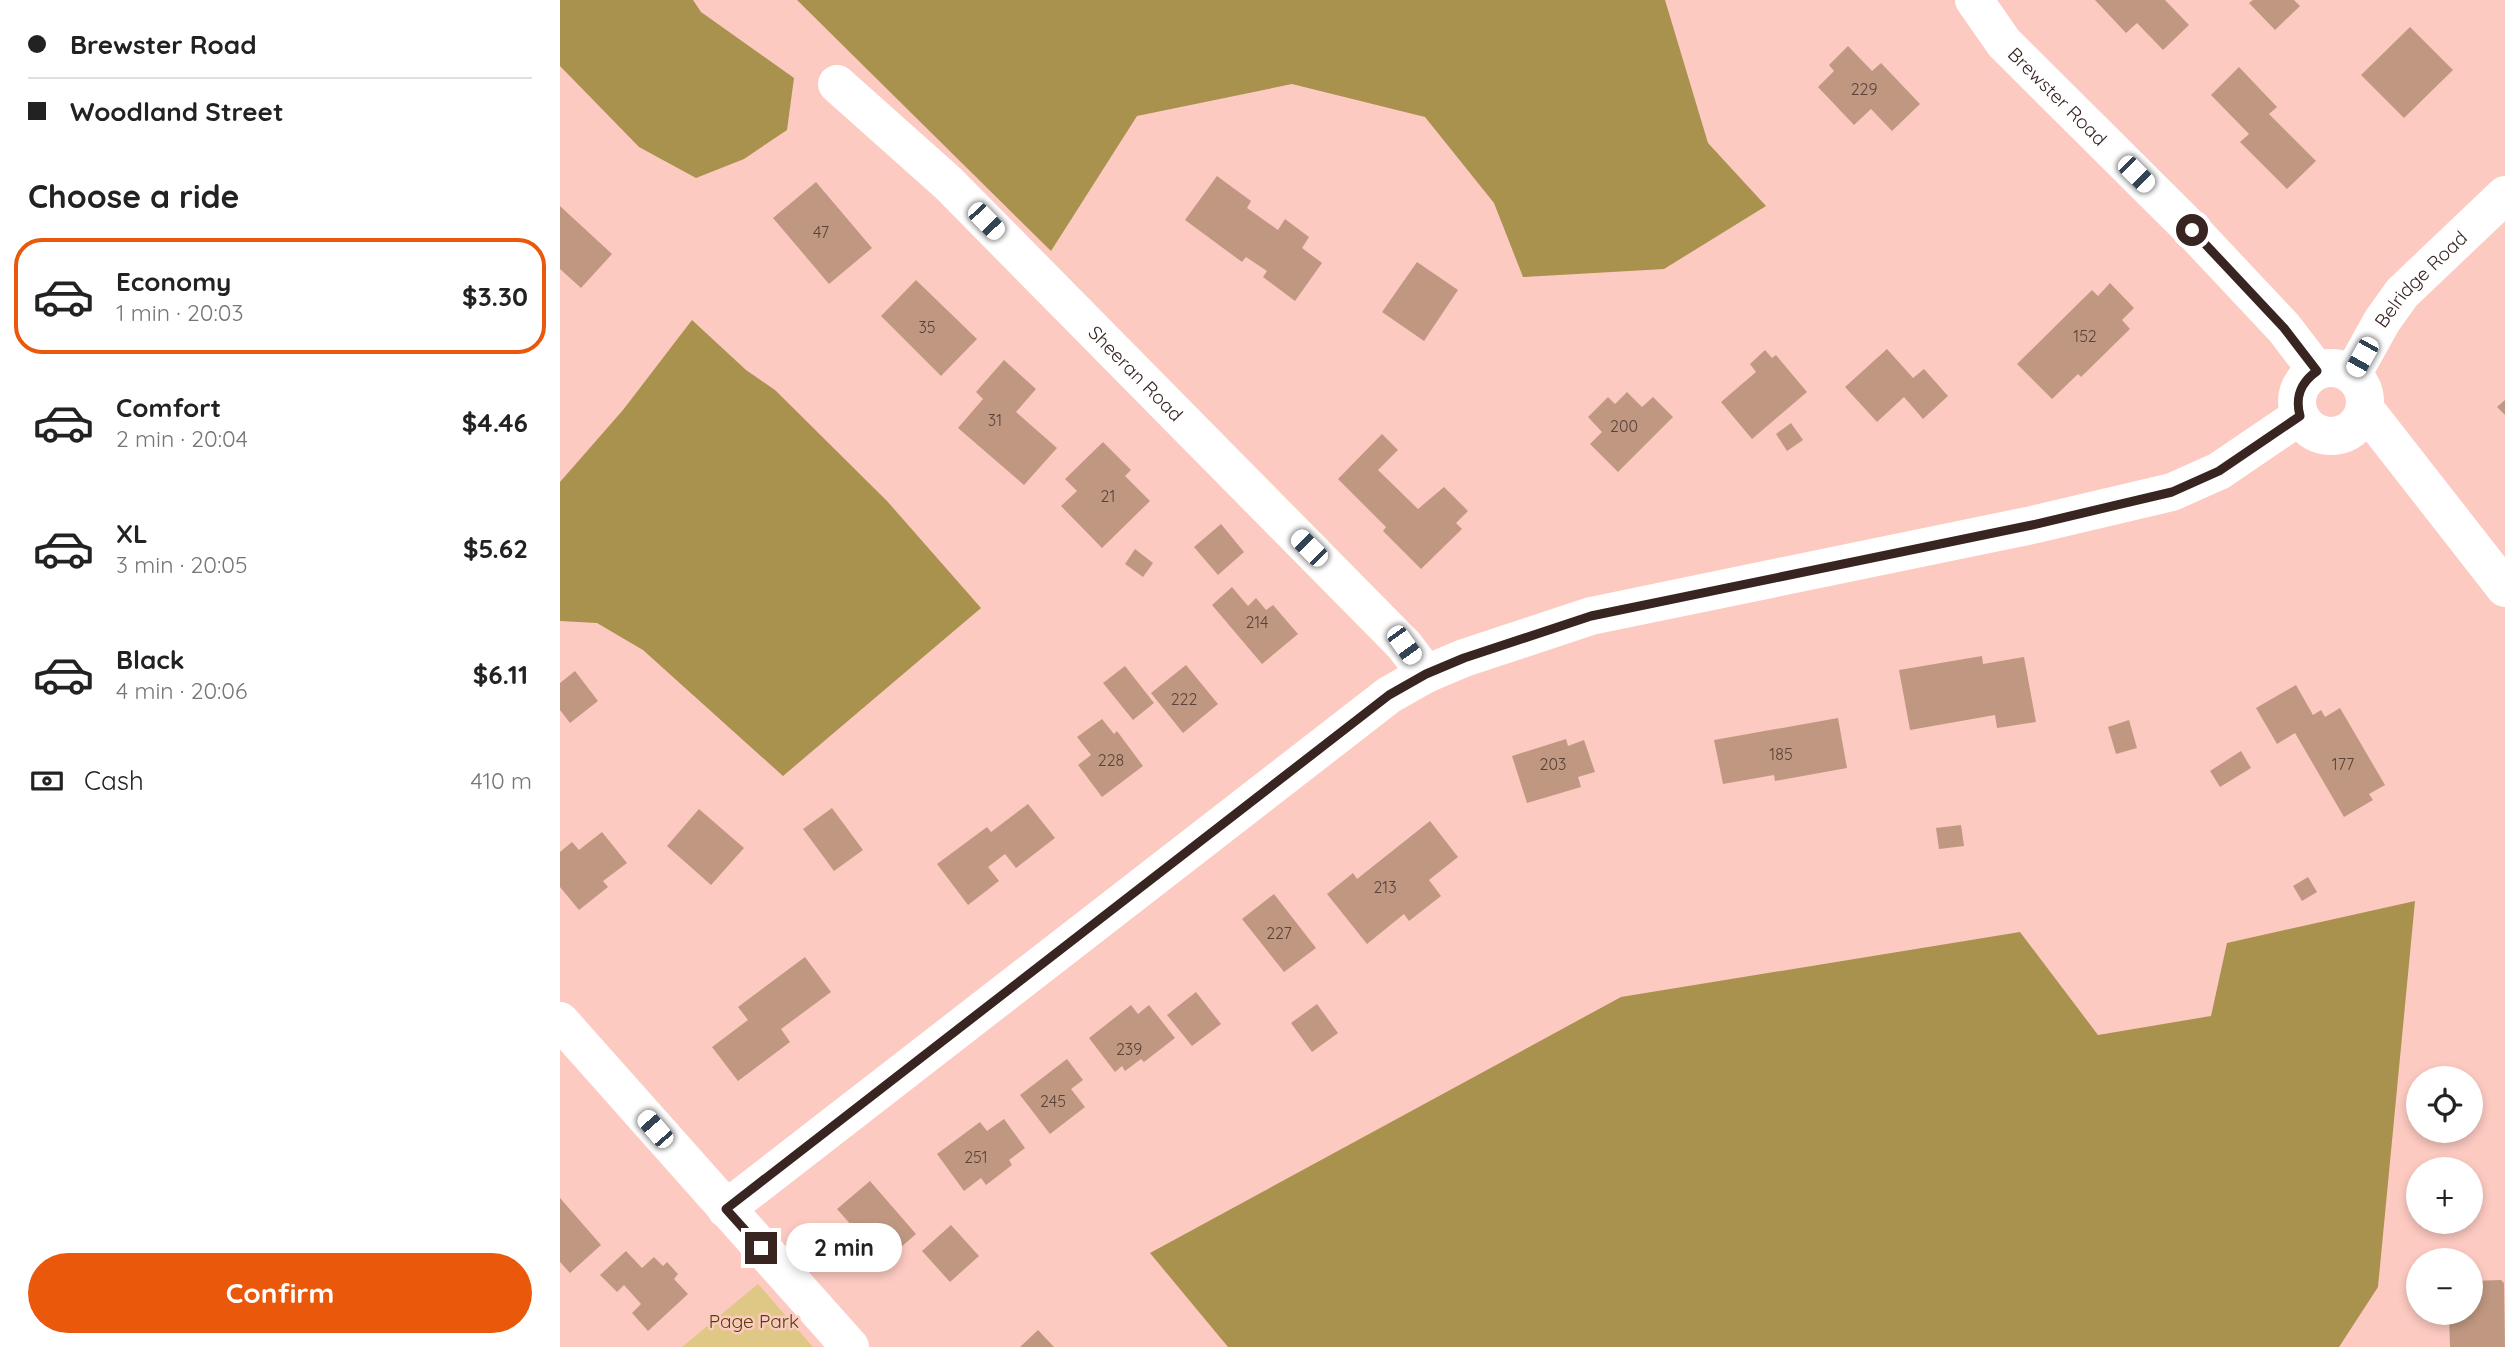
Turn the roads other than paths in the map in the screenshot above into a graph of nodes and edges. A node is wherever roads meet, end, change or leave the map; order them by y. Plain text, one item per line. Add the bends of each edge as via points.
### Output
1 (1975, 0) edge
2 (837, 84) dead end
3 (2505, 195) edge
4 (2344, 385) junction
5 (2300, 416) junction
6 (2505, 588) edge
7 (1426, 674) junction
8 (560, 1021) edge
9 (726, 1209) junction
10 (850, 1347) edge

1 - 4 street, Brewster Road via 2004,43
2 - 7 street, Sheeran Road via 958,192 1404,645
3 - 4 street, Belridge Road via 2402,293
4 - 5 street via 2308,377 2298,396
4 - 5 street via 2357,426 2340,435 2321,435
4 - 6 street, Brewster Road
5 - 7 street via 2219,471 2172,492 1591,616
7 - 9 street via 1389,695
8 - 9 street
9 - 10 street

